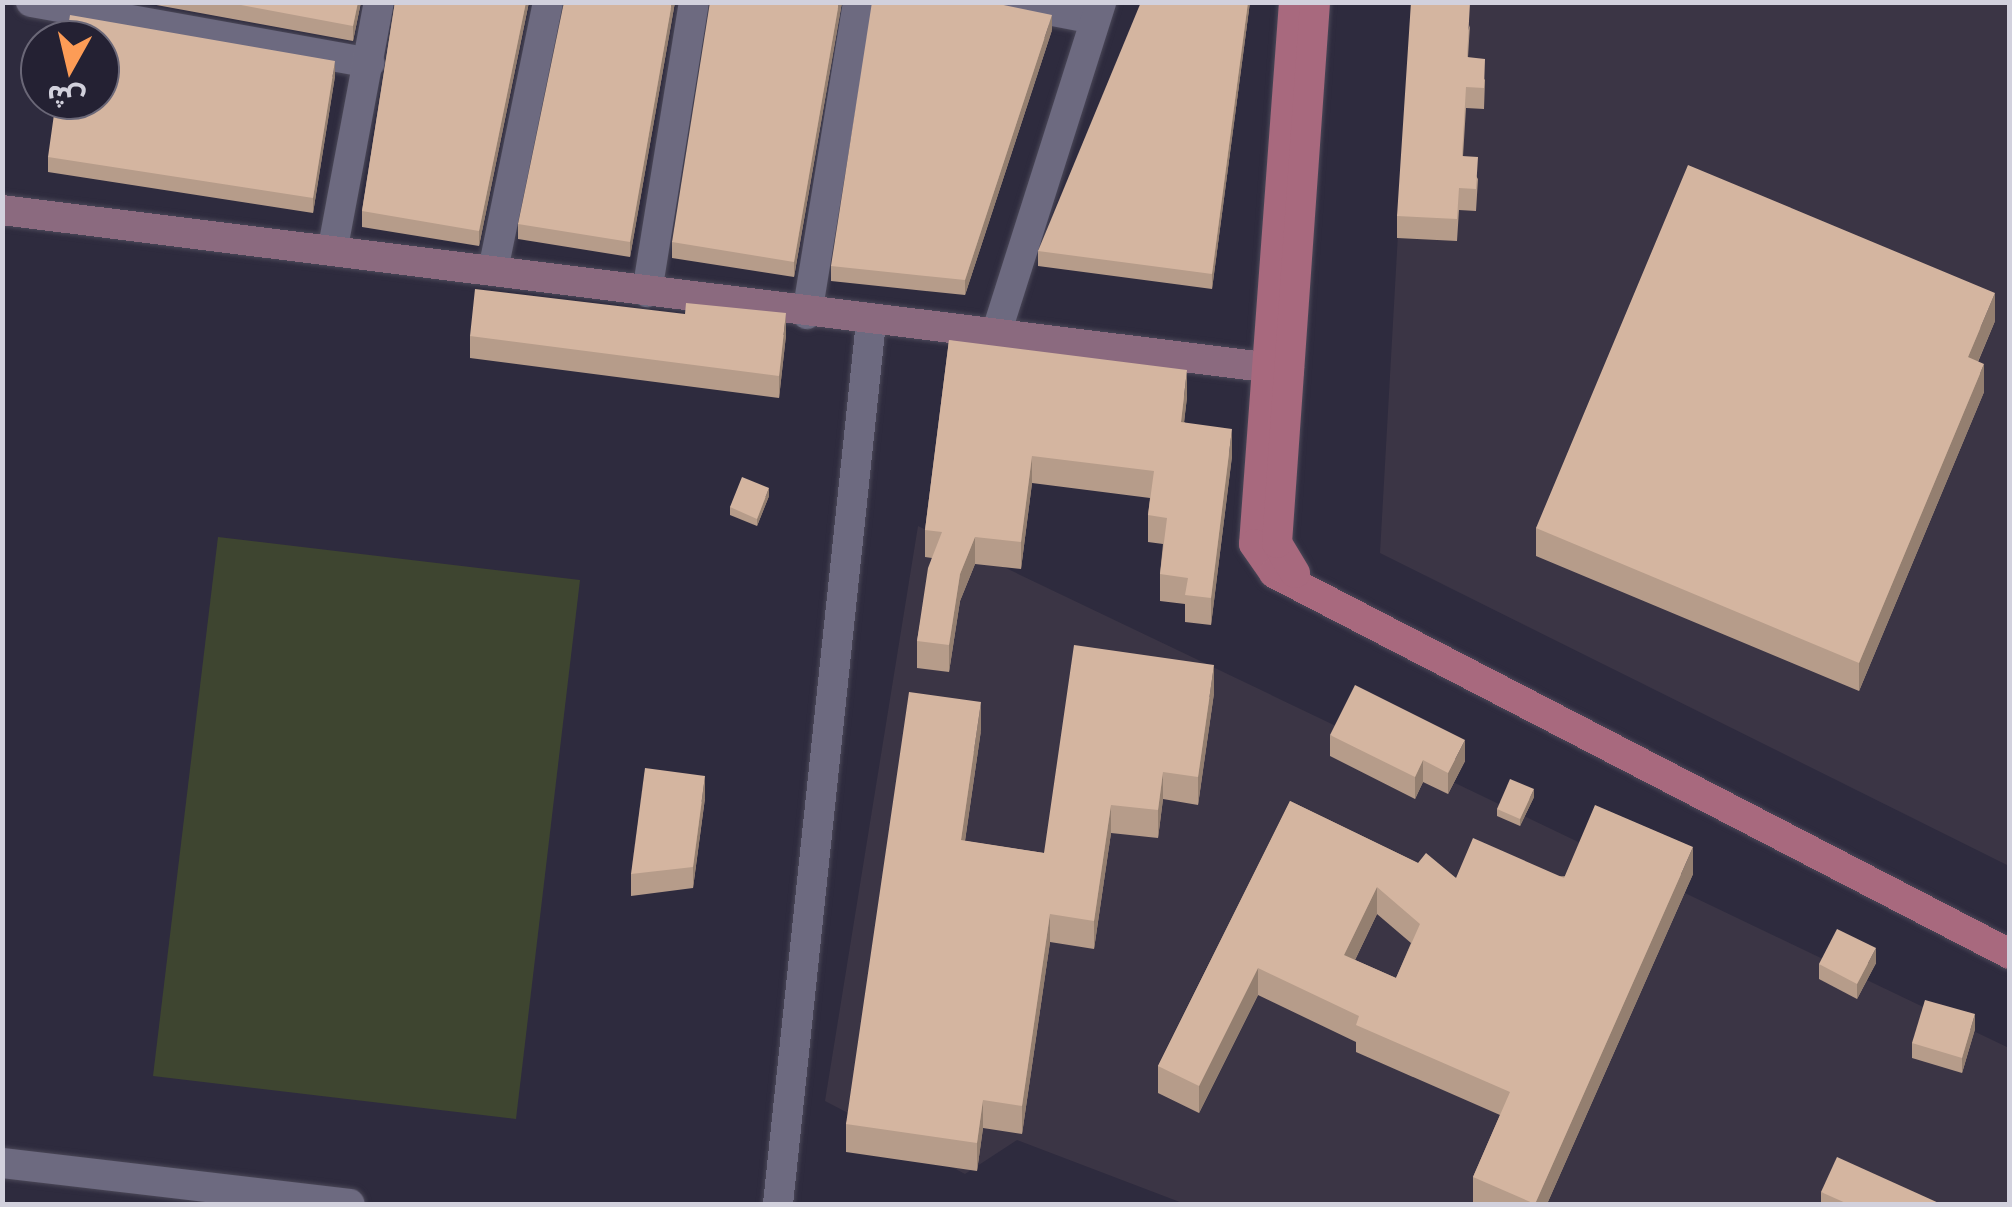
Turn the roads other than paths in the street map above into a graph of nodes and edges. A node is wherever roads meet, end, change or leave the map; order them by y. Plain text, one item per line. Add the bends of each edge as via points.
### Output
1 (380, 2) edge
2 (548, 2) edge
3 (694, 2) edge
4 (858, 2) edge
5 (1006, 2) edge
6 (1294, 2) edge
7 (1315, 2) edge
8 (50, 4) edge
9 (1097, 11) edge
10 (370, 63) junction
11 (2, 210) edge
12 (333, 247) junction
13 (493, 270) junction
14 (647, 292) junction
15 (806, 314) junction
16 (871, 322) junction
17 (995, 337) junction
18 (1277, 368) junction
19 (2010, 954) edge
20 (2, 1163) edge
21 (350, 1204) edge
22 (778, 1204) edge

1 - 10 street
2 - 13 street
3 - 14 street
4 - 15 street
5 - 9 street
6 - 18 main road
7 - 18 main road
8 - 10 street
9 - 17 street
10 - 12 street
11 - 12 street
12 - 13 street
13 - 14 street
14 - 15 street
15 - 16 street
16 - 17 street
16 - 22 street
17 - 18 street
18 - 19 main road via 1254,544 1274,572
20 - 21 street

